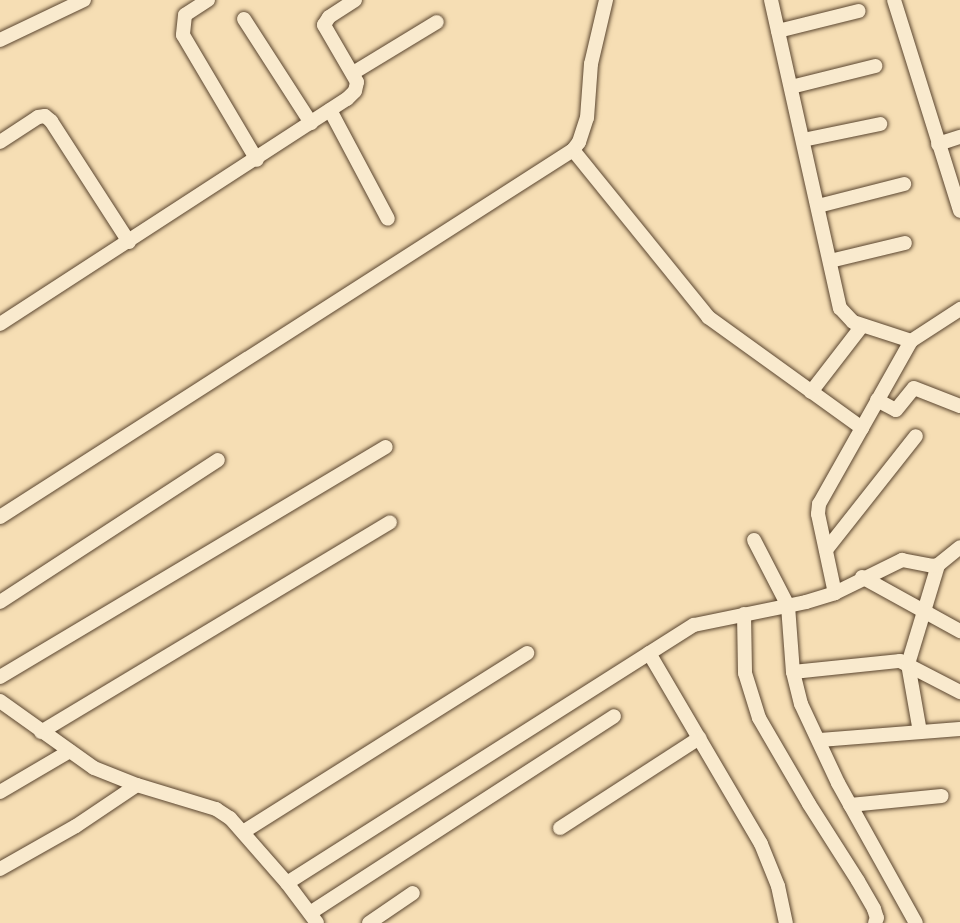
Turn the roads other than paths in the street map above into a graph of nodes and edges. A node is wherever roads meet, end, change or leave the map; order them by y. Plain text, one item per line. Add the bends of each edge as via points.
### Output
1 (84, 0) edge
2 (207, 0) edge
3 (355, 0) edge
4 (606, 0) edge
5 (771, 0) edge
6 (894, 0) edge
7 (859, 11) dead end
8 (244, 19) dead end
9 (437, 22) dead end
10 (778, 31) junction
11 (0, 40) edge
12 (875, 66) dead end
13 (353, 73) junction
14 (791, 87) junction
15 (330, 110) junction
16 (311, 123) junction
17 (880, 124) dead end
18 (960, 137) edge
19 (803, 140) junction
20 (0, 142) edge
21 (938, 144) junction
22 (573, 150) junction
23 (257, 160) junction
24 (904, 184) dead end
25 (818, 206) junction
26 (959, 206) edge
27 (388, 219) dead end
28 (129, 242) junction
29 (905, 243) dead end
30 (830, 261) junction
31 (960, 309) edge
32 (0, 324) edge
33 (862, 326) junction
34 (911, 341) junction
35 (810, 392) junction
36 (877, 400) junction
37 (960, 406) edge
38 (862, 428) junction
39 (916, 436) dead end
40 (386, 447) dead end
41 (218, 460) dead end
42 (0, 517) edge
43 (390, 522) dead end
44 (754, 540) dead end
45 (960, 547) edge
46 (826, 550) junction
47 (938, 565) junction
48 (862, 577) junction
49 (835, 593) junction
50 (0, 602) edge
51 (788, 606) junction
52 (922, 612) junction
53 (744, 614) junction
54 (960, 631) edge
55 (528, 653) dead end
56 (649, 653) junction
57 (908, 664) junction
58 (793, 672) junction
59 (0, 677) edge
60 (960, 692) edge
61 (0, 701) edge
62 (614, 716) dead end
63 (960, 729) edge
64 (41, 732) junction
65 (920, 732) junction
66 (699, 738) junction
67 (820, 740) junction
68 (70, 751) junction
69 (137, 785) junction
70 (0, 792) edge
71 (942, 796) dead end
72 (850, 805) junction
73 (560, 828) dead end
74 (243, 832) junction
75 (0, 869) edge
76 (287, 883) junction
77 (412, 893) dead end
78 (314, 918) edge
79 (369, 923) edge
80 (786, 923) edge
81 (875, 923) edge
82 (915, 923) edge

1 - 11 street
2 - 23 street via 185,15 183,35
3 - 13 street via 329,17 324,25
4 - 22 street via 591,64 587,118
5 - 10 street
6 - 21 street
7 - 10 street
8 - 16 street
9 - 13 street
10 - 14 street
12 - 14 street
13 - 15 street via 355,91
14 - 19 street
15 - 16 street
15 - 27 street
16 - 23 street
17 - 19 street
18 - 21 street
19 - 25 street
20 - 28 street via 45,116
21 - 26 street
22 - 35 street via 708,317
22 - 42 street
23 - 28 street
24 - 25 street
25 - 30 street
28 - 32 street
29 - 30 street
30 - 33 street via 840,308
31 - 34 street
33 - 34 street
33 - 35 street
34 - 36 street
35 - 38 street
36 - 37 street via 896,410 914,388
36 - 38 street
38 - 46 street via 819,504
39 - 46 street
40 - 59 street
41 - 50 street
43 - 64 street
44 - 51 street
45 - 47 street
46 - 49 street
47 - 48 street via 902,560
47 - 52 street
48 - 49 street
48 - 52 street
49 - 51 street
51 - 53 street
51 - 58 street
52 - 54 street
52 - 57 street
53 - 56 street via 694,625
53 - 81 street via 745,673 759,718 858,880 874,909
55 - 74 street
56 - 66 street
56 - 76 street
57 - 58 street via 900,661
57 - 60 street
57 - 65 street
58 - 67 street via 801,704
61 - 64 street
62 - 78 street
63 - 65 street
64 - 68 street
65 - 67 street
66 - 73 street
66 - 80 street via 772,866
67 - 72 street
68 - 69 street via 94,768
68 - 70 street
69 - 74 street via 216,809
69 - 75 street via 76,826
71 - 72 street
72 - 82 street
74 - 76 street
76 - 78 street
77 - 79 street

